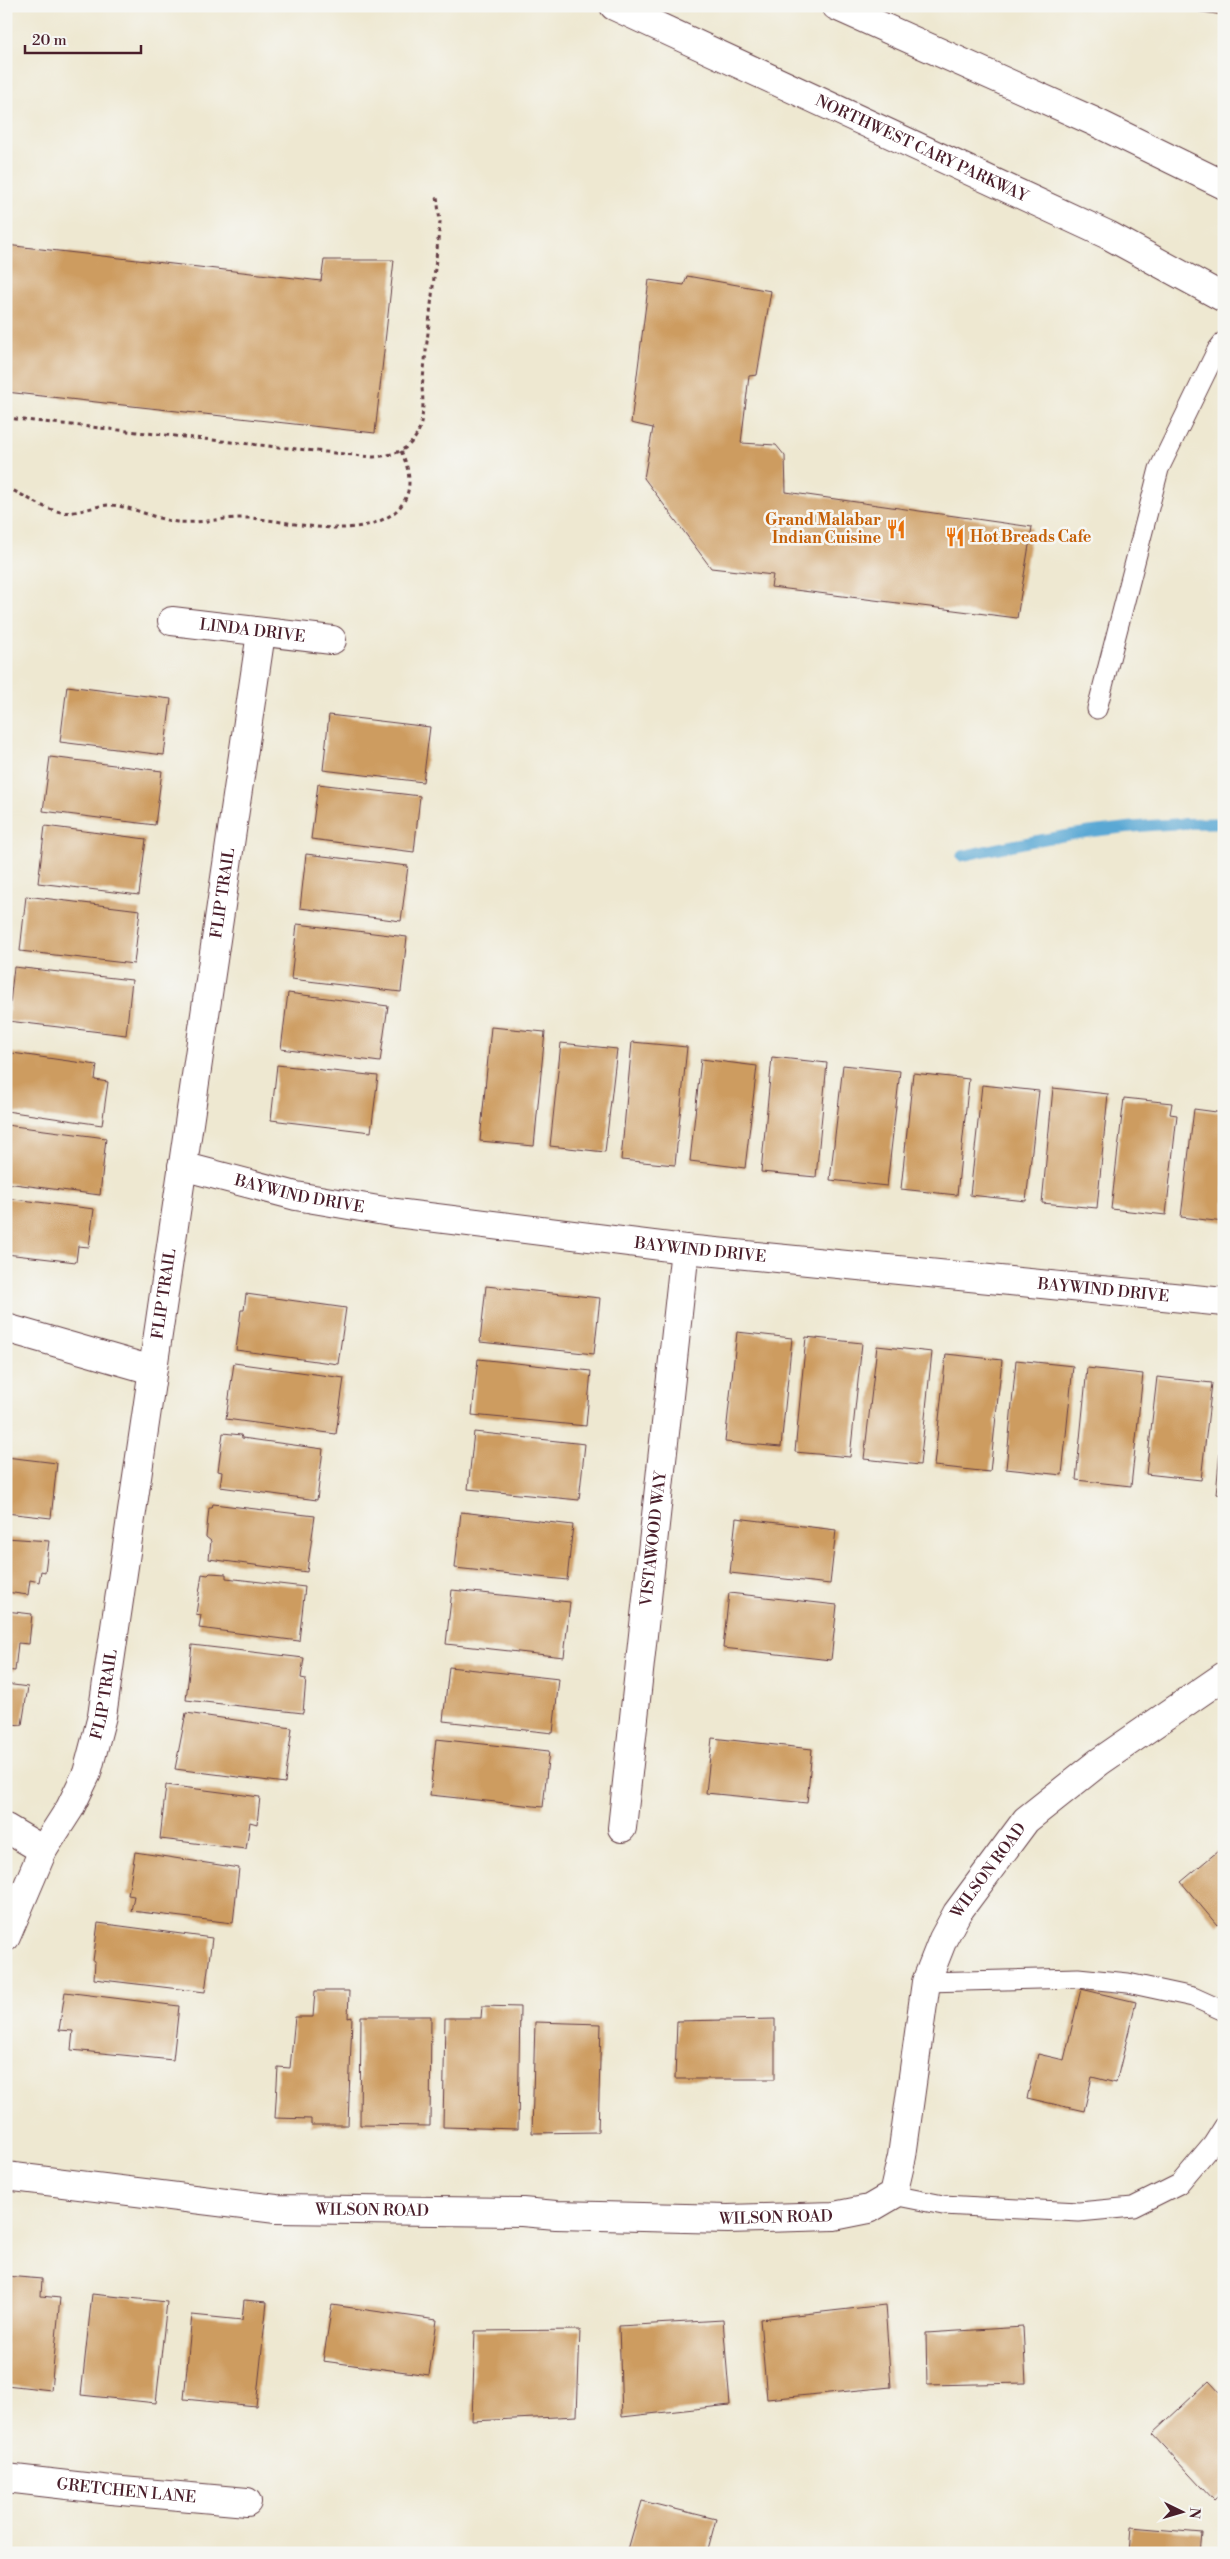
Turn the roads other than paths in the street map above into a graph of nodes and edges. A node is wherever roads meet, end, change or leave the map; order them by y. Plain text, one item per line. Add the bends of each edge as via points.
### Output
1 (614, 6) edge
2 (836, 6) edge
3 (1224, 185) edge
4 (1224, 298) edge
5 (1224, 341) edge
6 (172, 621) dead end
7 (261, 633) junction
8 (332, 640) dead end
9 (1097, 710) dead end
10 (182, 1166) junction
11 (685, 1249) junction
12 (1224, 1302) edge
13 (6, 1328) edge
14 (152, 1370) junction
15 (1224, 1676) edge
16 (6, 1828) edge
17 (622, 1828) dead end
18 (44, 1850) junction
19 (6, 1937) edge
20 (926, 1982) junction
21 (1224, 2011) edge
22 (1224, 2126) edge
23 (6, 2176) edge
24 (893, 2195) junction
25 (6, 2478) edge
26 (247, 2502) dead end

1 - 4 street, NORTHWEST CARY PARKWAY via 1108,235
2 - 3 street via 1093,121
5 - 9 lane via 1159,469
6 - 7 street, LINDA DRIVE
7 - 8 street, LINDA DRIVE
7 - 10 street, FLIP TRAIL
10 - 11 street, BAYWIND DRIVE via 352,1207
10 - 14 street, FLIP TRAIL
11 - 12 street, BAYWIND DRIVE
11 - 17 street, VISTAWOOD WAY
13 - 14 street
14 - 18 street, FLIP TRAIL via 102,1716 87,1773
15 - 20 street, WILSON ROAD via 1099,1762 1026,1820 957,1913
16 - 18 street
18 - 19 street, FLIP TRAIL
20 - 21 lane via 1078,1978 1128,1983 1184,1995
20 - 24 street, WILSON ROAD via 902,2156
22 - 24 lane via 1179,2184 1133,2207 1079,2212 943,2205
23 - 24 street, WILSON ROAD via 276,2209 728,2219 834,2216 868,2209
25 - 26 street, GRETCHEN LANE

